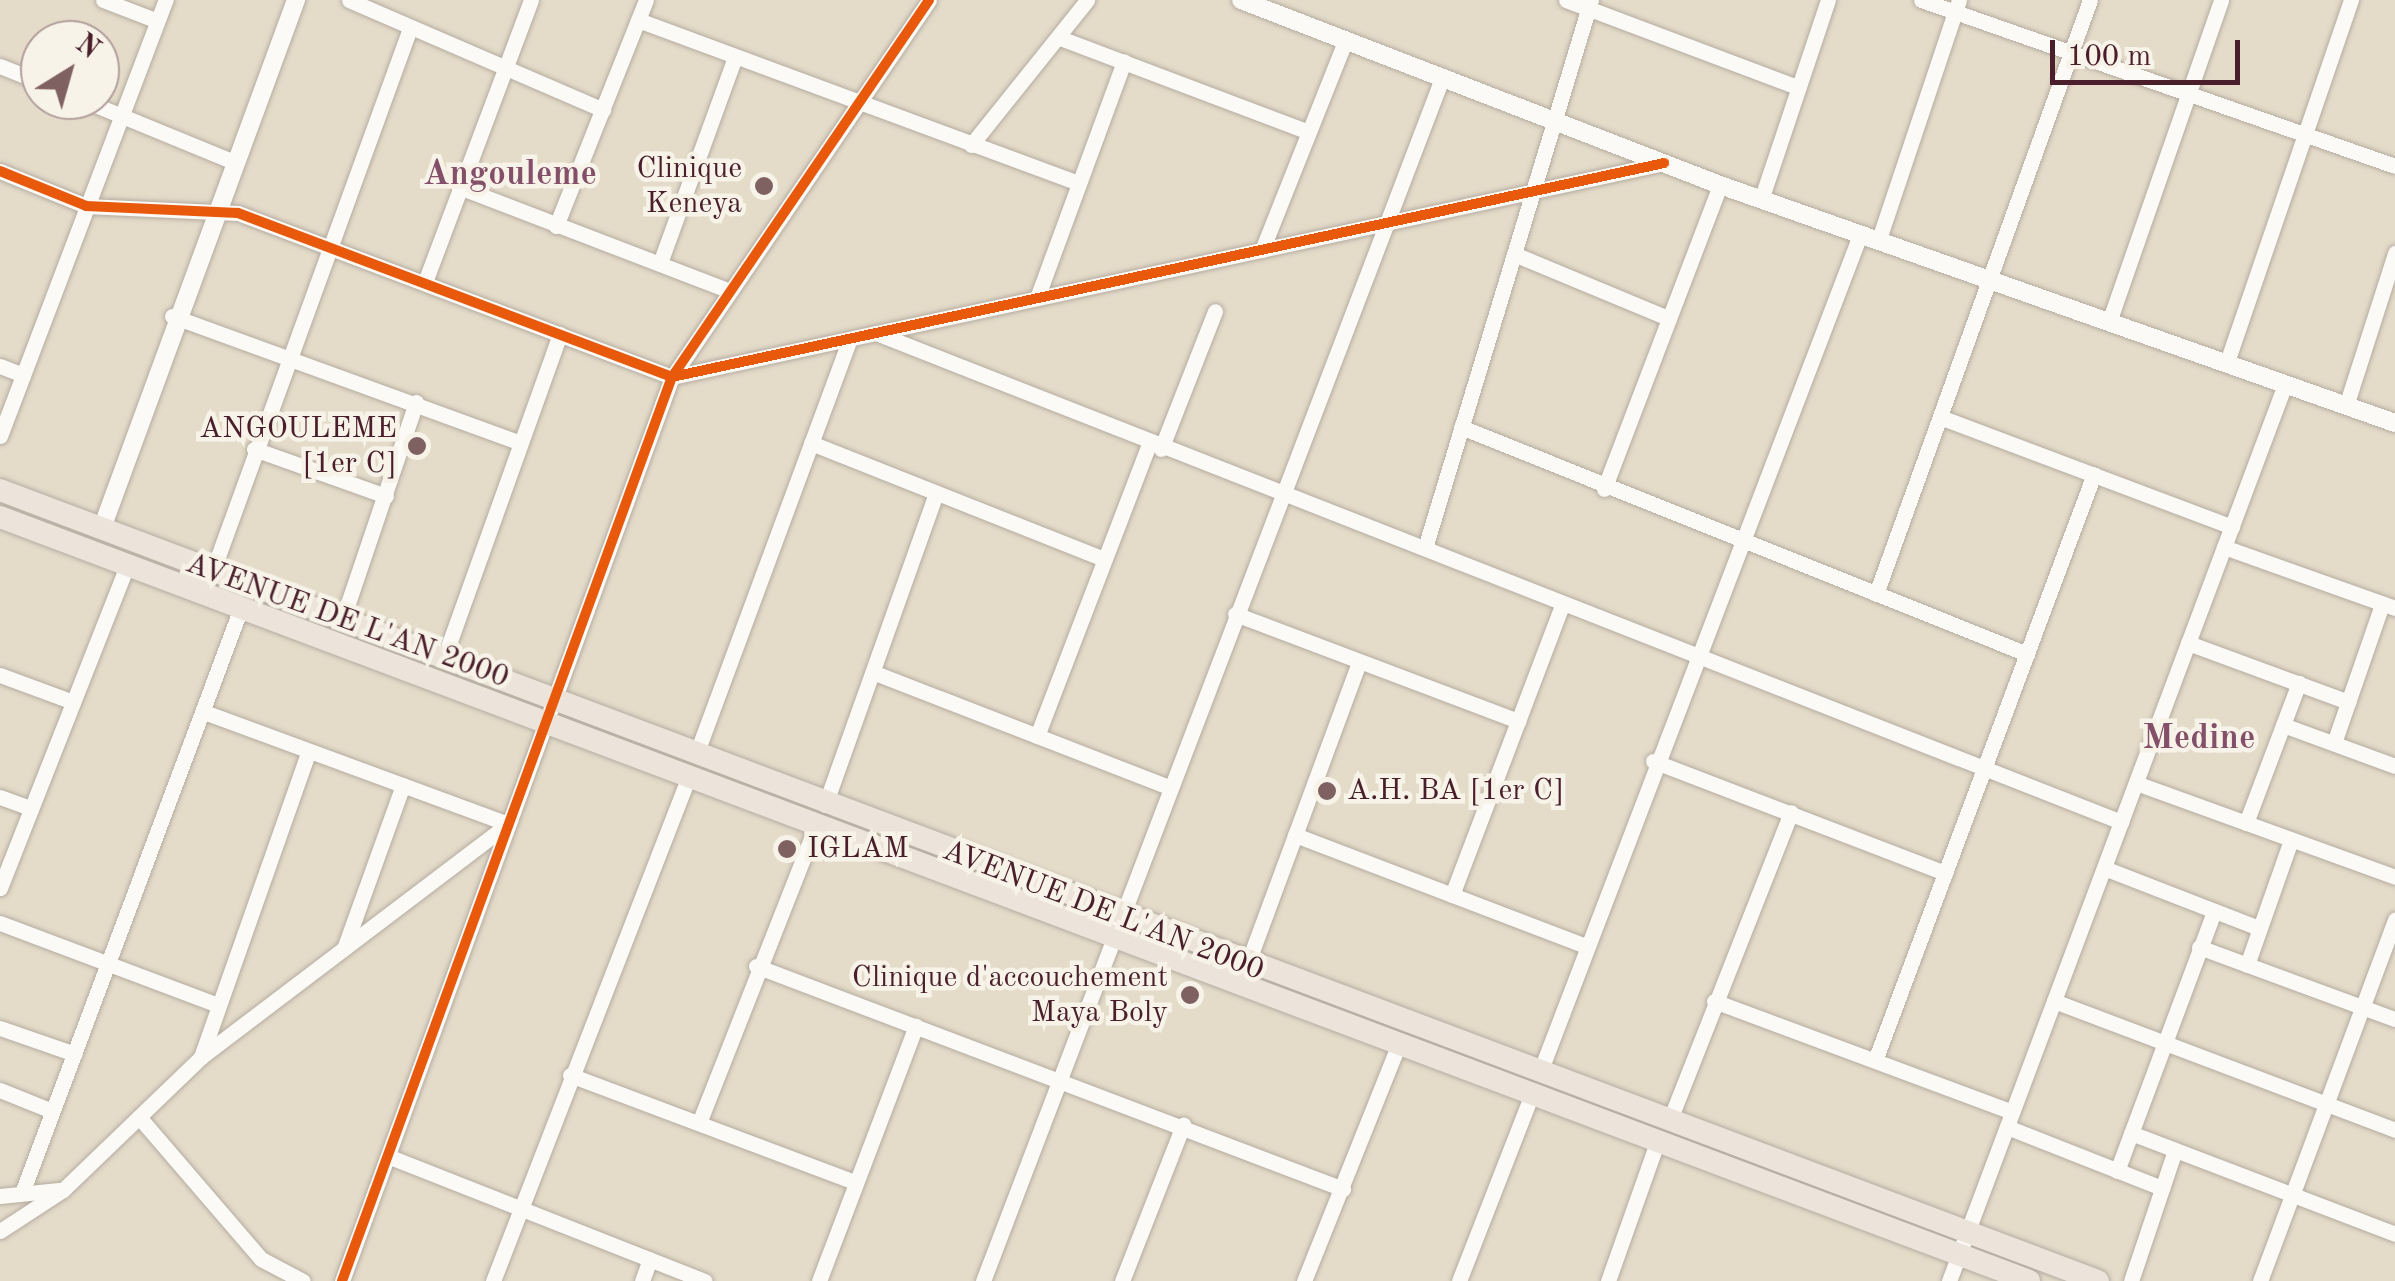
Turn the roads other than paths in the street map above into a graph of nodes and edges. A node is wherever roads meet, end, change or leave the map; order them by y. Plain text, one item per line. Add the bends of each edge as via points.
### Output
1 (103, 0) edge
2 (166, 0) edge
3 (296, 0) edge
4 (349, 0) edge
5 (531, 0) edge
6 (646, 0) edge
7 (1087, 0) edge
8 (1242, 0) edge
9 (1566, 0) edge
10 (1828, 0) edge
11 (1921, 0) edge
12 (2090, 0) edge
13 (2221, 0) edge
14 (2351, 0) edge
15 (921, 2) edge
16 (1590, 4) edge
17 (1957, 6) edge
18 (156, 20) junction
19 (638, 20) junction
20 (409, 30) junction
21 (1060, 38) junction
22 (1346, 39) junction
23 (2072, 53) junction
24 (735, 58) junction
25 (1124, 62) junction
26 (505, 68) junction
27 (1443, 76) junction
28 (1798, 87) junction
29 (2188, 94) junction
30 (856, 104) junction
31 (603, 110) junction
32 (120, 115) joint
33 (1556, 115) junction
34 (118, 120) edge
35 (1309, 132) junction
36 (2302, 134) junction
37 (971, 144) junction
38 (232, 161) junction
39 (1664, 162) junction
40 (2395, 166) edge
41 (0, 171) edge
42 (1079, 183) junction
43 (1720, 185) junction
44 (459, 187) junction
45 (1529, 192) junction
46 (1761, 200) junction
47 (86, 206) junction
48 (213, 216) junction
49 (1387, 222) junction
50 (556, 226) junction
51 (1860, 235) junction
52 (1878, 242) junction
53 (330, 246) junction
54 (1262, 250) junction
55 (2395, 253) edge
56 (1514, 254) junction
57 (660, 263) junction
58 (1990, 280) junction
59 (426, 282) junction
60 (727, 290) junction
61 (1037, 298) junction
62 (1215, 311) dead end
63 (172, 316) junction
64 (1668, 318) junction
65 (2109, 322) junction
66 (876, 333) junction
67 (560, 334) junction
68 (850, 339) junction
69 (290, 361) junction
70 (2226, 362) junction
71 (0, 366) edge
72 (23, 374) junction
73 (672, 378) junction
74 (2285, 384) junction
75 (416, 402) junction
76 (2346, 406) junction
77 (1940, 417) junction
78 (2395, 423) edge
79 (1461, 427) junction
80 (0, 436) edge
81 (519, 442) junction
82 (811, 443) junction
83 (1155, 447) junction
84 (254, 449) junction
85 (2094, 474) junction
86 (1604, 489) junction
87 (0, 490) edge
88 (936, 494) junction
89 (386, 496) junction
90 (1281, 496) junction
91 (0, 516) edge
92 (2232, 527) junction
93 (102, 528) junction
94 (1736, 541) junction
95 (2224, 547) junction
96 (1425, 548) junction
97 (1104, 559) junction
98 (128, 565) junction
99 (212, 573) junction
100 (1876, 594) junction
101 (1562, 605) junction
102 (2388, 606) edge
103 (241, 608) junction
104 (1235, 614) junction
105 (342, 618) junction
106 (2188, 643) junction
107 (2027, 654) junction
108 (1693, 656) junction
109 (444, 658) junction
110 (1359, 662) junction
111 (874, 673) junction
112 (0, 675) edge
113 (2299, 683) junction
114 (559, 700) junction
115 (73, 702) junction
116 (2348, 702) junction
117 (204, 712) junction
118 (546, 720) junction
119 (1518, 721) junction
120 (2283, 725) junction
121 (1037, 736) junction
122 (2334, 744) junction
123 (309, 751) junction
124 (696, 752) junction
125 (1653, 760) junction
126 (2395, 766) edge
127 (1983, 769) junction
128 (689, 776) junction
129 (2136, 783) junction
130 (403, 785) junction
131 (1168, 787) junction
132 (0, 797) edge
133 (30, 808) junction
134 (1791, 812) junction
135 (821, 814) junction
136 (2121, 822) junction
137 (2246, 823) junction
138 (508, 824) junction
139 (1295, 835) junction
140 (2291, 840) junction
141 (2104, 868) junction
142 (1944, 872) junction
143 (2395, 877) edge
144 (0, 888) edge
145 (1452, 895) junction
146 (2214, 912) junction
147 (2395, 918) edge
148 (0, 923) edge
149 (2259, 928) junction
150 (1116, 930) junction
151 (1583, 945) junction
152 (2200, 947) junction
153 (345, 948) junction
154 (108, 962) junction
155 (2247, 964) junction
156 (1247, 965) junction
157 (756, 966) junction
158 (1714, 1001) junction
159 (2054, 1002) junction
160 (215, 1004) junction
161 (2362, 1007) junction
162 (2395, 1019) edge
163 (916, 1026) junction
164 (0, 1028) edge
165 (2165, 1044) junction
166 (1398, 1046) junction
167 (75, 1054) junction
168 (201, 1057) junction
169 (1876, 1058) junction
170 (1540, 1072) junction
171 (570, 1075) junction
172 (1061, 1080) junction
173 (0, 1090) edge
174 (1531, 1096) junction
175 (2326, 1104) junction
176 (52, 1110) junction
177 (139, 1117) junction
178 (2010, 1119) junction
179 (1669, 1122) junction
180 (699, 1123) junction
181 (1183, 1125) junction
182 (2395, 1130) edge
183 (2132, 1132) junction
184 (1656, 1143) junction
185 (2175, 1150) junction
186 (390, 1157) junction
187 (2117, 1171) junction
188 (855, 1182) junction
189 (1343, 1188) junction
190 (2162, 1188) junction
191 (63, 1190) junction
192 (22, 1193) junction
193 (0, 1196) edge
194 (2292, 1196) junction
195 (522, 1204) junction
196 (0, 1232) edge
197 (2395, 1234) edge
198 (1961, 1243) junction
199 (650, 1259) junction
200 (303, 1281) edge
201 (342, 1281) edge
202 (493, 1281) edge
203 (642, 1281) edge
204 (704, 1281) edge
205 (820, 1281) edge
206 (984, 1281) edge
207 (1122, 1281) edge
208 (1304, 1281) edge
209 (1459, 1281) edge
210 (1608, 1281) edge
211 (1949, 1281) edge
212 (2029, 1281) edge
213 (2098, 1281) edge
214 (2131, 1281) edge
215 (2260, 1281) edge

1 - 18 street
2 - 18 street
3 - 38 street
4 - 20 street
5 - 26 street
6 - 19 street
7 - 21 street
8 - 22 street
9 - 16 street
10 - 28 street
11 - 17 street
12 - 23 street
13 - 29 street
14 - 36 street
15 - 30 street
16 - 28 street
16 - 33 street
17 - 23 street
17 - 52 street
18 - 32 street
19 - 24 street
19 - 31 street
20 - 26 street
20 - 53 street
21 - 25 street
21 - 37 street
22 - 27 street
22 - 35 street
23 - 29 street
23 - 58 street
24 - 30 street
24 - 57 street
25 - 35 street
25 - 42 street
26 - 31 street
26 - 44 street
27 - 33 street
27 - 49 street
28 - 46 street
29 - 36 street
29 - 65 street
30 - 37 street
30 - 60 street
31 - 50 street
32 - 38 street
33 - 39 street
33 - 45 street
34 - 47 street
35 - 54 street
36 - 40 street
36 - 70 street
37 - 42 street
38 - 48 street
39 - 43 street
39 - 45 street
41 - 47 street
42 - 61 street
43 - 46 street
43 - 64 street
44 - 50 street
44 - 59 street
45 - 49 street
45 - 56 street
46 - 51 street
47 - 48 street
47 - 72 street
48 - 53 street via 238,214
48 - 63 street
49 - 54 street
49 - 90 street
50 - 57 street
51 - 52 street
51 - 94 street
52 - 58 street
53 - 59 street
53 - 69 street
54 - 61 street
55 - 76 street
56 - 64 street
56 - 79 street
57 - 60 street
58 - 65 street
58 - 77 street
59 - 67 street
60 - 73 street
61 - 66 street
62 - 83 street
63 - 69 street
63 - 93 street
64 - 86 street
65 - 70 street
66 - 68 street
66 - 83 street
67 - 73 street
67 - 81 street
68 - 73 street
68 - 82 street
69 - 75 street
69 - 84 street
70 - 74 street
71 - 72 street
72 - 80 street
73 - 114 street
74 - 76 street
74 - 92 street
75 - 81 street
75 - 89 street
76 - 78 street
77 - 85 street
77 - 100 street
79 - 86 street
79 - 96 street
81 - 109 street
82 - 88 street
82 - 124 street
83 - 90 street
83 - 97 street
84 - 89 street
84 - 99 street
85 - 92 street
85 - 107 street
86 - 94 street
87 - 93 main road, AVENUE DE L'AN 2000
88 - 97 street
88 - 111 street
89 - 105 street
90 - 96 street
90 - 104 street
91 - 98 main road, AVENUE DE L'AN 2000
92 - 95 street
93 - 99 main road, AVENUE DE L'AN 2000
94 - 100 street
94 - 108 street
95 - 102 street
95 - 106 street
96 - 101 street
97 - 121 street
98 - 103 main road, AVENUE DE L'AN 2000
98 - 115 street
99 - 105 main road, AVENUE DE L'AN 2000
100 - 107 street
101 - 108 street
101 - 119 street
102 - 116 street
103 - 117 street
103 - 118 main road, AVENUE DE L'AN 2000
104 - 110 street
104 - 131 street
105 - 109 main road, AVENUE DE L'AN 2000
106 - 113 street
106 - 129 street
107 - 127 street
108 - 125 street
108 - 127 street
109 - 114 main road, AVENUE DE L'AN 2000
110 - 119 street
110 - 139 street
111 - 121 street
111 - 135 street
112 - 115 street
113 - 116 street
113 - 120 street
114 - 118 street
114 - 124 main road, AVENUE DE L'AN 2000
115 - 133 street
116 - 122 street
117 - 123 street
117 - 154 street
118 - 128 main road, AVENUE DE L'AN 2000
118 - 138 street
119 - 145 street
120 - 122 street
120 - 137 street
121 - 131 street
122 - 126 street
123 - 130 street
123 - 160 street
124 - 135 main road, AVENUE DE L'AN 2000
125 - 134 street
125 - 151 street
127 - 136 street
127 - 142 street
128 - 135 main road, AVENUE DE L'AN 2000
128 - 171 street
129 - 136 street
129 - 137 street
130 - 138 street
130 - 153 street
131 - 150 street
132 - 133 street
133 - 144 street
134 - 142 street
134 - 158 street
135 - 150 main road, AVENUE DE L'AN 2000
135 - 157 street
136 - 141 street
137 - 140 street
138 - 153 street
138 - 186 street
139 - 145 street
139 - 156 street
140 - 143 street
140 - 149 street
141 - 146 street
141 - 159 street
142 - 169 street
145 - 151 street
146 - 149 street
146 - 152 street
147 - 161 street
148 - 154 street
149 - 155 street
150 - 156 main road, AVENUE DE L'AN 2000
150 - 166 main road, AVENUE DE L'AN 2000
150 - 172 street
151 - 170 street
152 - 155 street
152 - 165 street
153 - 168 street
154 - 160 street
154 - 167 street
155 - 161 street
156 - 170 main road, AVENUE DE L'AN 2000
157 - 163 street
157 - 180 street
158 - 169 street
158 - 179 street
159 - 165 street
159 - 178 street
160 - 168 street
161 - 162 street
161 - 175 street
163 - 172 street
163 - 188 street
164 - 167 street
165 - 175 street
165 - 183 street
166 - 174 main road, AVENUE DE L'AN 2000
166 - 189 street
167 - 176 street
168 - 177 street
169 - 178 street
170 - 179 main road, AVENUE DE L'AN 2000
171 - 180 street
171 - 195 street
172 - 181 street
172 - 206 street
173 - 176 street
174 - 184 main road, AVENUE DE L'AN 2000
174 - 209 street
175 - 182 street
175 - 194 street
176 - 192 street
177 - 191 street
177 - 200 street via 262,1259
178 - 187 street
178 - 198 street
179 - 198 main road, AVENUE DE L'AN 2000
180 - 188 street
181 - 189 street
181 - 207 street
183 - 185 street
183 - 187 street
184 - 198 main road, AVENUE DE L'AN 2000
184 - 210 street
185 - 190 street
185 - 194 street
186 - 195 street
186 - 201 street
187 - 190 street
188 - 205 street
189 - 208 street
190 - 214 street
191 - 192 street
191 - 196 street
192 - 193 street
194 - 197 street
194 - 215 street
195 - 199 street
195 - 202 street
198 - 211 street
198 - 212 main road, AVENUE DE L'AN 2000
198 - 213 main road, AVENUE DE L'AN 2000
199 - 203 street
199 - 204 street

